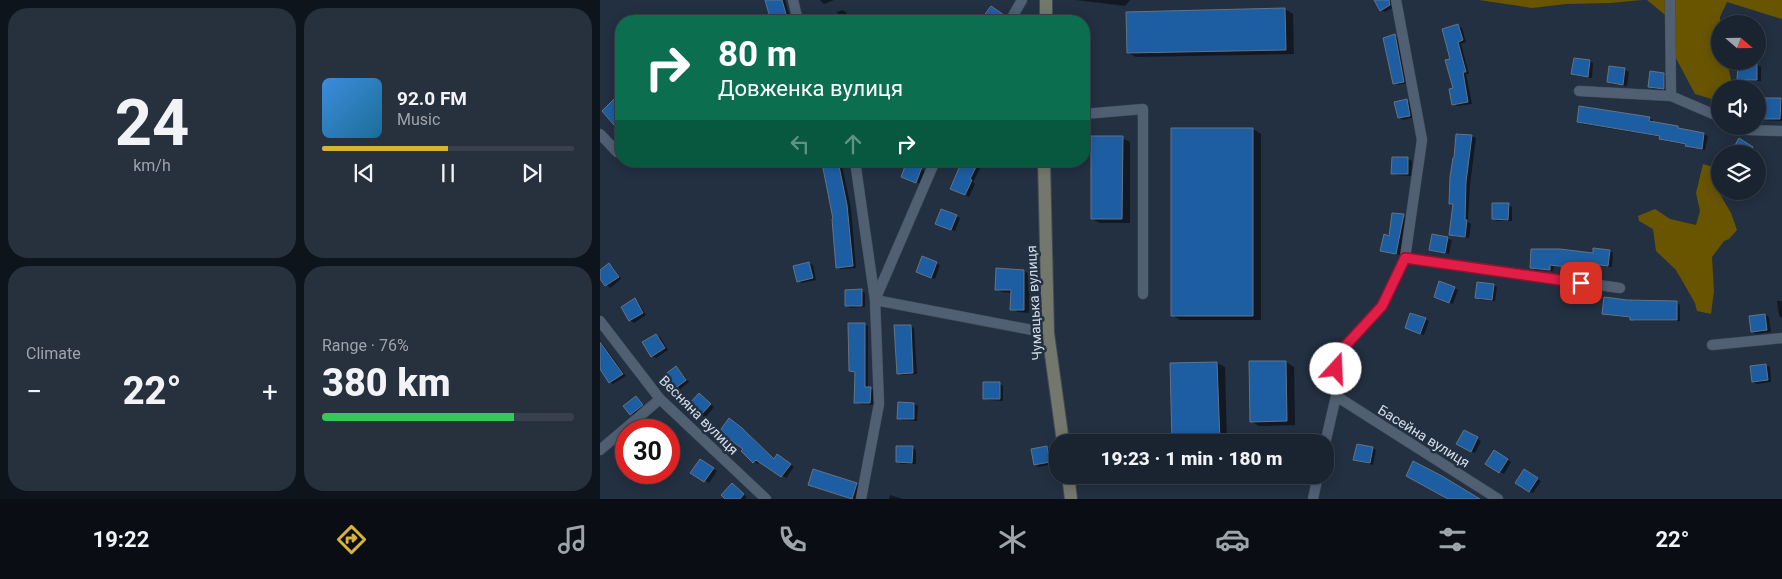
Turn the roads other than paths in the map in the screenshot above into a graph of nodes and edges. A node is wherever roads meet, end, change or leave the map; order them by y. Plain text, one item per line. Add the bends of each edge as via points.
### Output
1 (794, 0) edge
2 (1022, 0) edge
3 (1046, 0) edge
4 (1396, 0) edge
5 (1670, 0) edge
6 (797, 15) edge
7 (1013, 15) edge
8 (1046, 15) edge
9 (1579, 91) dead end
10 (1672, 96) junction
11 (1090, 113) edge
12 (1711, 113) edge
13 (1766, 131) edge
14 (1782, 131) edge
15 (600, 134) edge
16 (615, 150) edge
17 (856, 167) edge
18 (932, 167) edge
19 (1044, 167) edge
20 (1405, 258) junction
21 (1620, 288) dead end
22 (1143, 294) dead end
23 (875, 300) junction
24 (600, 321) edge
25 (1048, 333) junction
26 (1782, 338) edge
27 (1712, 345) dead end
28 (1336, 396) junction
29 (660, 399) junction
30 (1062, 434) edge
31 (1327, 434) edge
32 (600, 450) edge
33 (1069, 484) edge
34 (1316, 484) edge
35 (766, 499) edge
36 (861, 499) edge
37 (1071, 499) edge
38 (1313, 499) edge
39 (1498, 499) edge

1 - 6 street
2 - 7 street
3 - 8 street
4 - 20 street via 1422,140
5 - 10 street
9 - 10 street
10 - 12 street
11 - 22 street via 1143,109
13 - 14 street
15 - 16 street
17 - 23 street
18 - 23 street
19 - 25 street, Чумацька вулиця
20 - 21 street
20 - 28 street via 1382,306 1336,356
23 - 25 street
23 - 36 street via 879,404
24 - 29 street, Весняна вулиця
25 - 30 street, Чумацька вулиця
26 - 27 street
28 - 31 street
28 - 39 street, Басейна вулиця
29 - 32 street
29 - 35 street, Весняна вулиця
33 - 37 street
34 - 38 street

